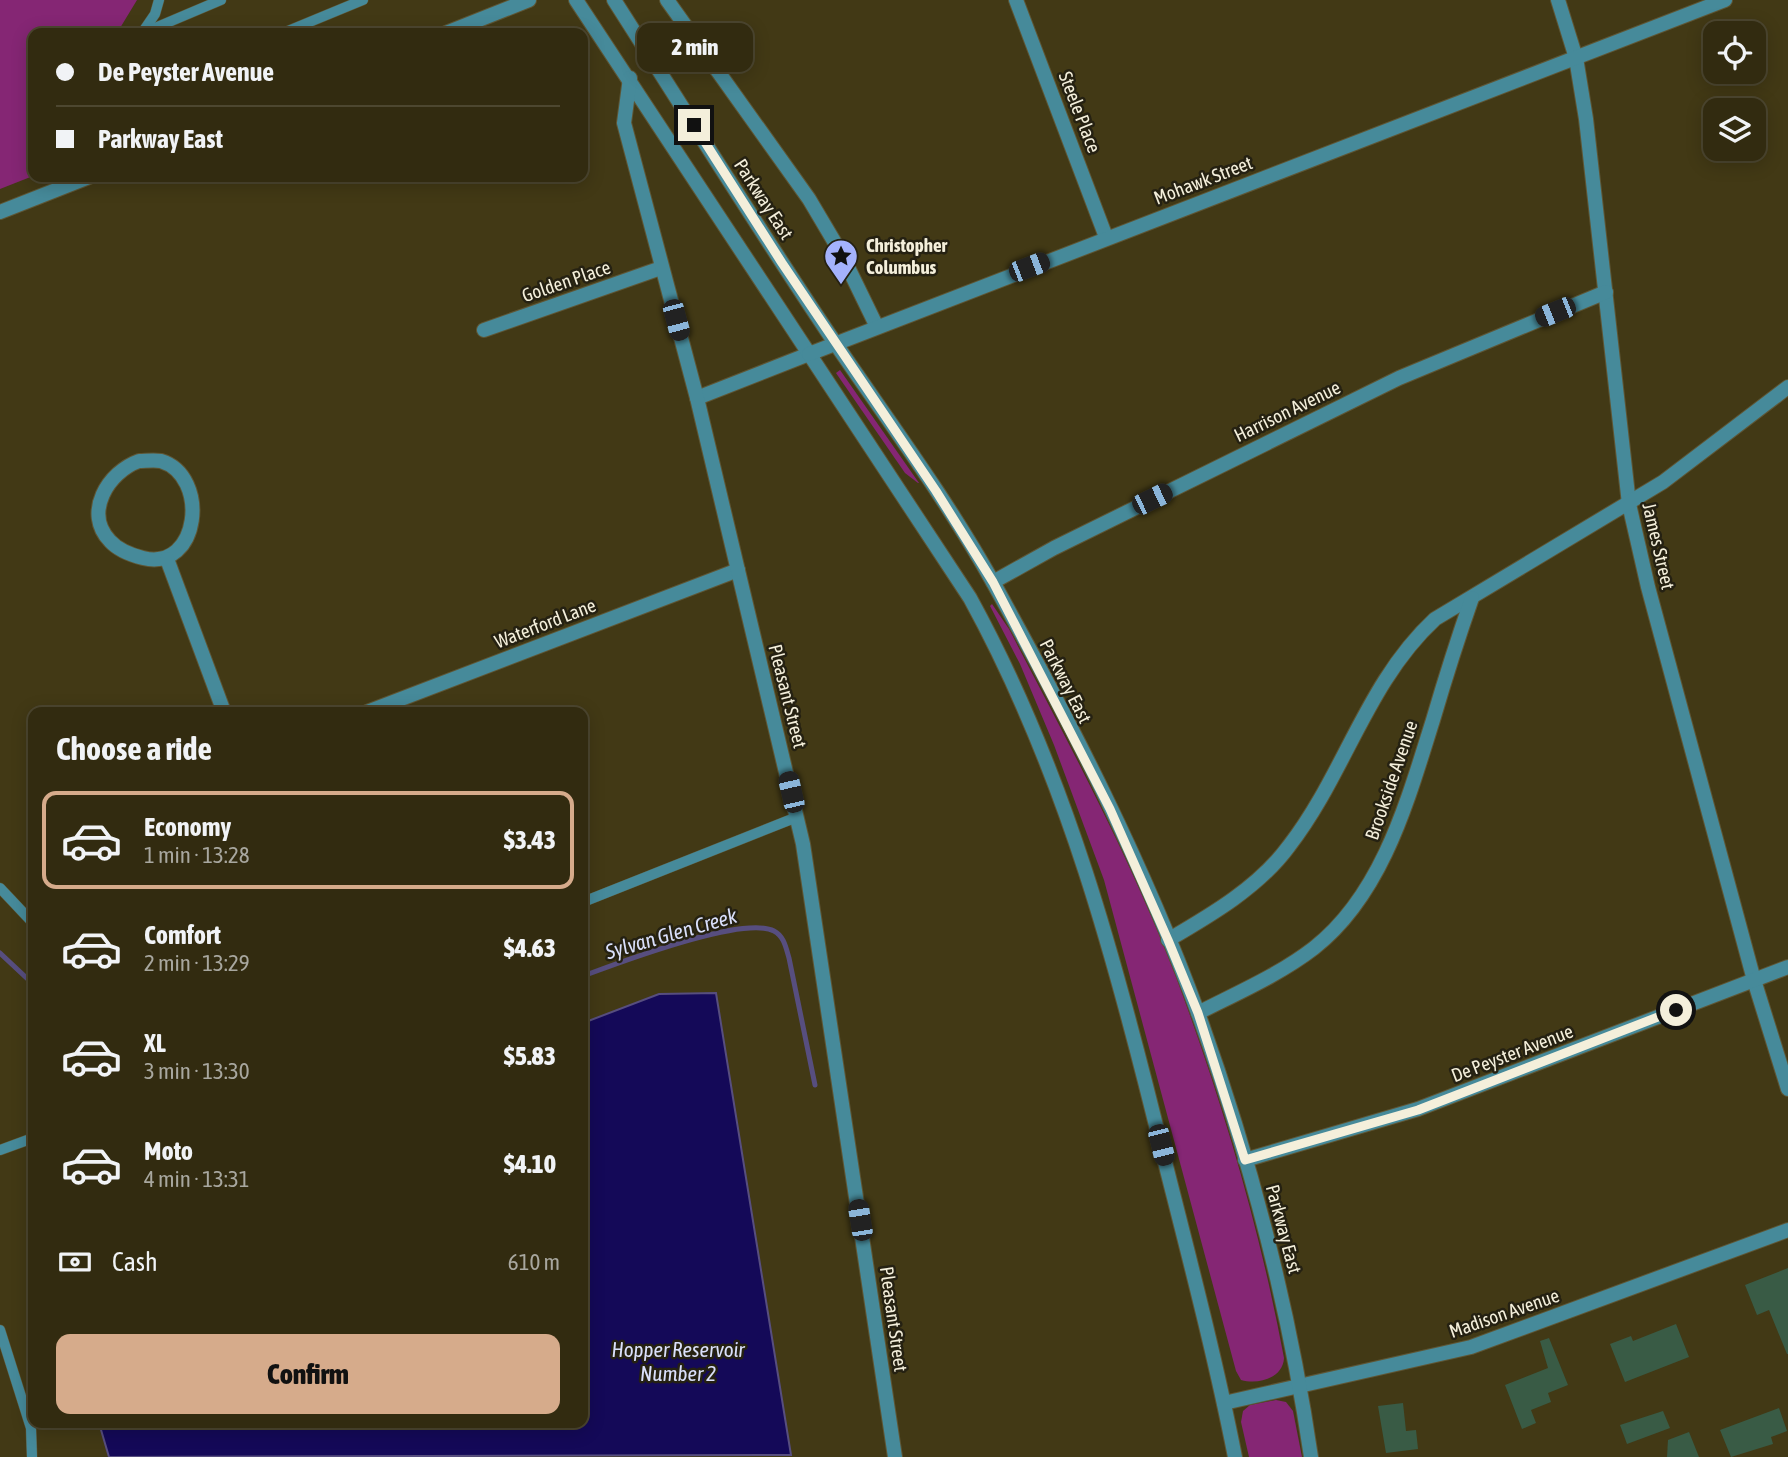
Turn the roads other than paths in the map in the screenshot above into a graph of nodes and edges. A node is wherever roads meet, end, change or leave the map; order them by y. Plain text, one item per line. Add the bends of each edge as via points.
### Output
1 (159, 0) edge
2 (221, 0) edge
3 (363, 0) edge
4 (529, 0) edge
5 (576, 0) edge
6 (614, 0) edge
7 (667, 0) edge
8 (1016, 0) edge
9 (1558, 0) edge
10 (1725, 0) edge
11 (145, 28) edge
12 (154, 28) edge
13 (295, 28) edge
14 (459, 28) edge
15 (1576, 58) junction
16 (630, 78) junction
17 (76, 182) edge
18 (0, 212) edge
19 (1106, 237) junction
20 (662, 268) junction
21 (1606, 292) junction
22 (877, 327) junction
23 (484, 330) dead end
24 (836, 343) junction
25 (809, 354) junction
26 (1788, 387) edge
27 (697, 398) junction
28 (1629, 504) junction
29 (167, 559) junction
30 (738, 570) junction
31 (993, 582) junction
32 (1472, 598) junction
33 (222, 707) edge
34 (380, 707) edge
35 (797, 817) junction
36 (0, 888) edge
37 (588, 900) edge
38 (28, 918) edge
39 (1168, 940) junction
40 (1788, 967) edge
41 (1754, 980) junction
42 (1198, 1013) junction
43 (1788, 1089) edge
44 (28, 1140) edge
45 (0, 1150) edge
46 (1245, 1160) junction
47 (1788, 1230) edge
48 (0, 1330) edge
49 (1301, 1387) junction
50 (1224, 1403) junction
51 (28, 1419) edge
52 (31, 1428) edge
53 (33, 1457) edge
54 (895, 1457) edge
55 (1235, 1457) edge
56 (1311, 1457) edge

1 - 11 lane
2 - 12 lane
3 - 13 lane
4 - 14 street
5 - 16 street
6 - 24 street, Parkway East
7 - 22 street via 809,199
8 - 19 street, Steele Place
9 - 15 street, James Street
10 - 15 street, Mohawk Street
15 - 19 street, Mohawk Street
15 - 21 street, James Street
16 - 20 street, Pleasant Street via 624,123
16 - 25 street
17 - 18 street
19 - 22 street, Mohawk Street
20 - 23 street, Golden Place
20 - 27 street, Pleasant Street
21 - 28 street, James Street
21 - 31 street, Harrison Avenue via 1399,378
22 - 24 street, Mohawk Street
24 - 25 street, Mohawk Street
24 - 31 street, Parkway East
25 - 27 street, Mohawk Street
25 - 50 street via 970,598 1035,729 1092,887 1142,1068
26 - 28 street
27 - 30 street, Pleasant Street
28 - 32 street
28 - 41 street, James Street
29 - 29 street via 179,551 191,531 193,508 188,487 161,461 139,461 109,480 99,501 101,524 109,541 128,555
29 - 33 street
30 - 34 street, Waterford Lane
30 - 35 street, Pleasant Street
31 - 39 street, Parkway East via 1110,809
32 - 39 street via 1435,620 1413,640 1384,679 1317,806 1288,849 1252,884
32 - 42 street, Brookside Avenue via 1406,806 1382,863 1316,947
35 - 37 lane
35 - 54 street, Pleasant Street via 827,989
36 - 38 lane
39 - 42 street, Parkway East
40 - 41 street, De Peyster Avenue
41 - 43 street, James Street
41 - 46 street, De Peyster Avenue via 1418,1110
42 - 46 street, Parkway East
44 - 45 lane
46 - 49 street, Parkway East
47 - 49 street, Madison Avenue via 1471,1347
48 - 51 lane
49 - 50 street, Madison Avenue
49 - 56 street, Parkway East
50 - 55 street
52 - 53 lane

